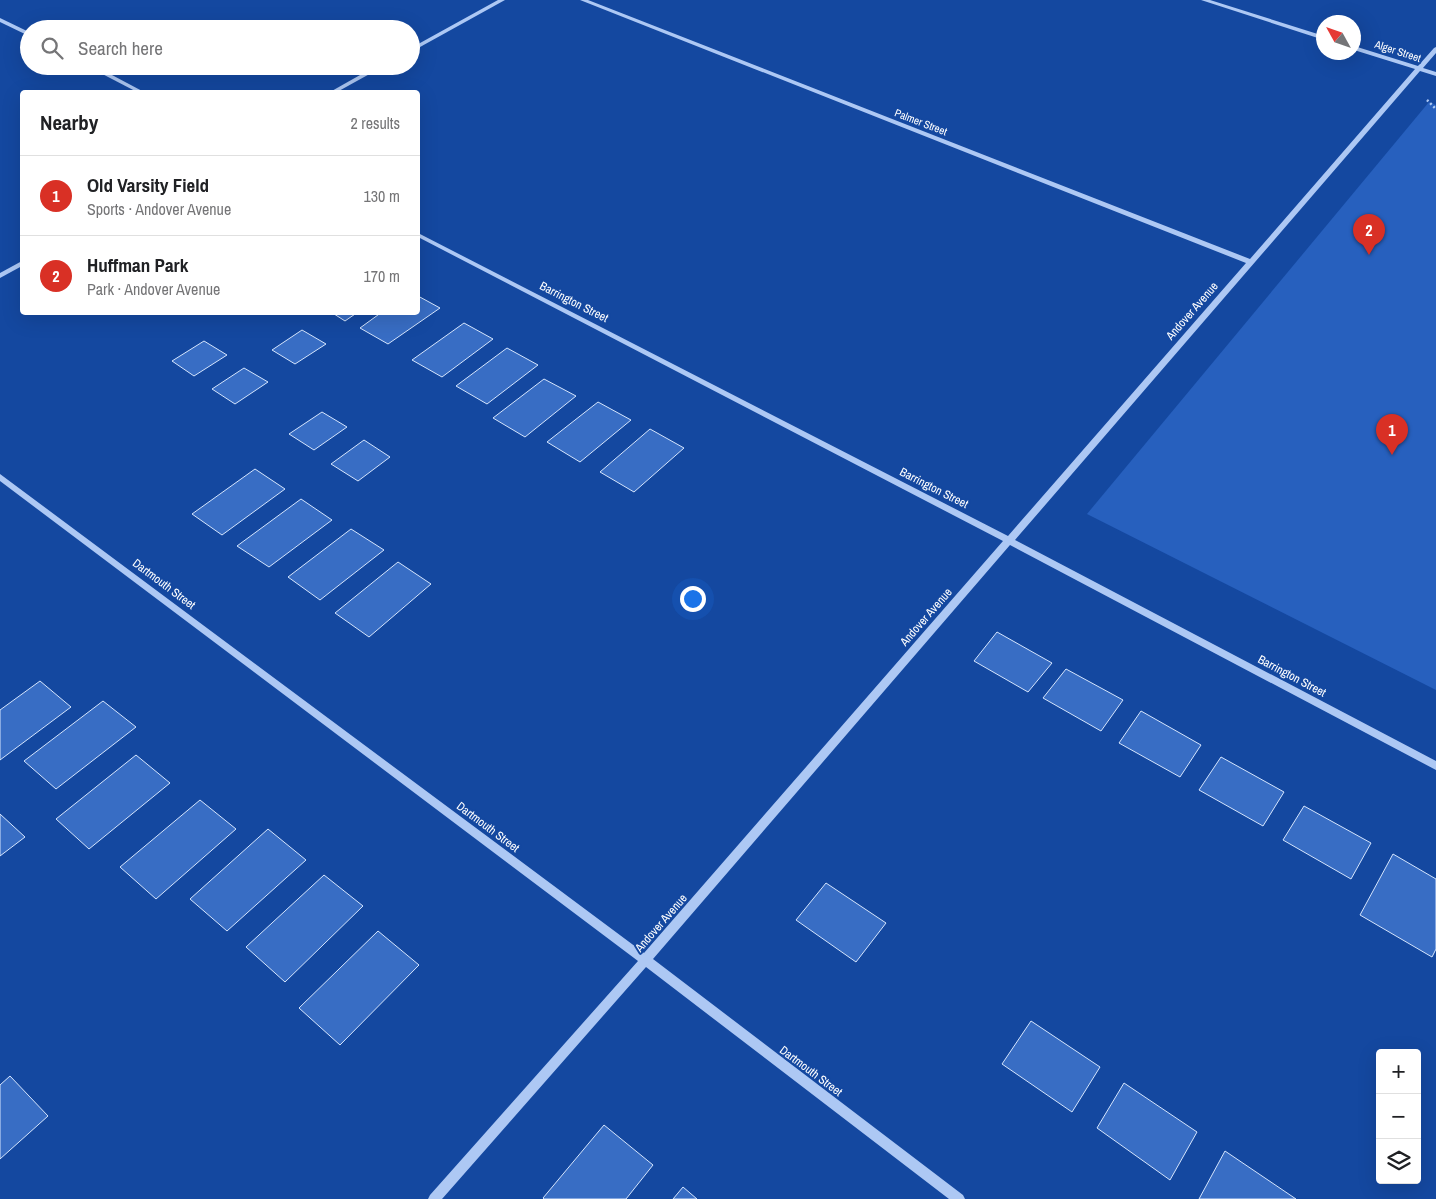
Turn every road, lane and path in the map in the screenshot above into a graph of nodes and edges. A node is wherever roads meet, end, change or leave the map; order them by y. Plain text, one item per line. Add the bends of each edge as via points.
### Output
1 (502, 0) edge
2 (583, 0) edge
3 (1204, 0) edge
4 (0, 20) edge
5 (20, 30) edge
6 (1316, 35) edge
7 (420, 45) edge
8 (1436, 49) edge
9 (1361, 50) edge
10 (1419, 68) junction
11 (1436, 74) edge
12 (108, 75) edge
13 (364, 75) edge
14 (137, 90) edge
15 (337, 90) edge
16 (1427, 100) dead end
17 (1436, 109) edge
18 (420, 236) edge
19 (1251, 262) junction
20 (20, 264) edge
21 (0, 276) edge
22 (0, 477) edge
23 (1008, 540) junction
24 (1436, 766) edge
25 (645, 960) junction
26 (434, 1199) edge
27 (959, 1199) edge

1 - 7 street
2 - 19 street, Palmer Street
3 - 6 street
4 - 5 street
8 - 10 street, Andover Avenue
9 - 10 street, Alger Street
10 - 11 street, Alger Street
10 - 19 street, Andover Avenue
12 - 14 street
13 - 15 street
16 - 17 path
18 - 23 street, Barrington Street
19 - 23 street, Andover Avenue
20 - 21 street
22 - 25 street, Dartmouth Street
23 - 24 street, Barrington Street
23 - 25 street, Andover Avenue
25 - 26 street, Andover Avenue
25 - 27 street, Dartmouth Street

